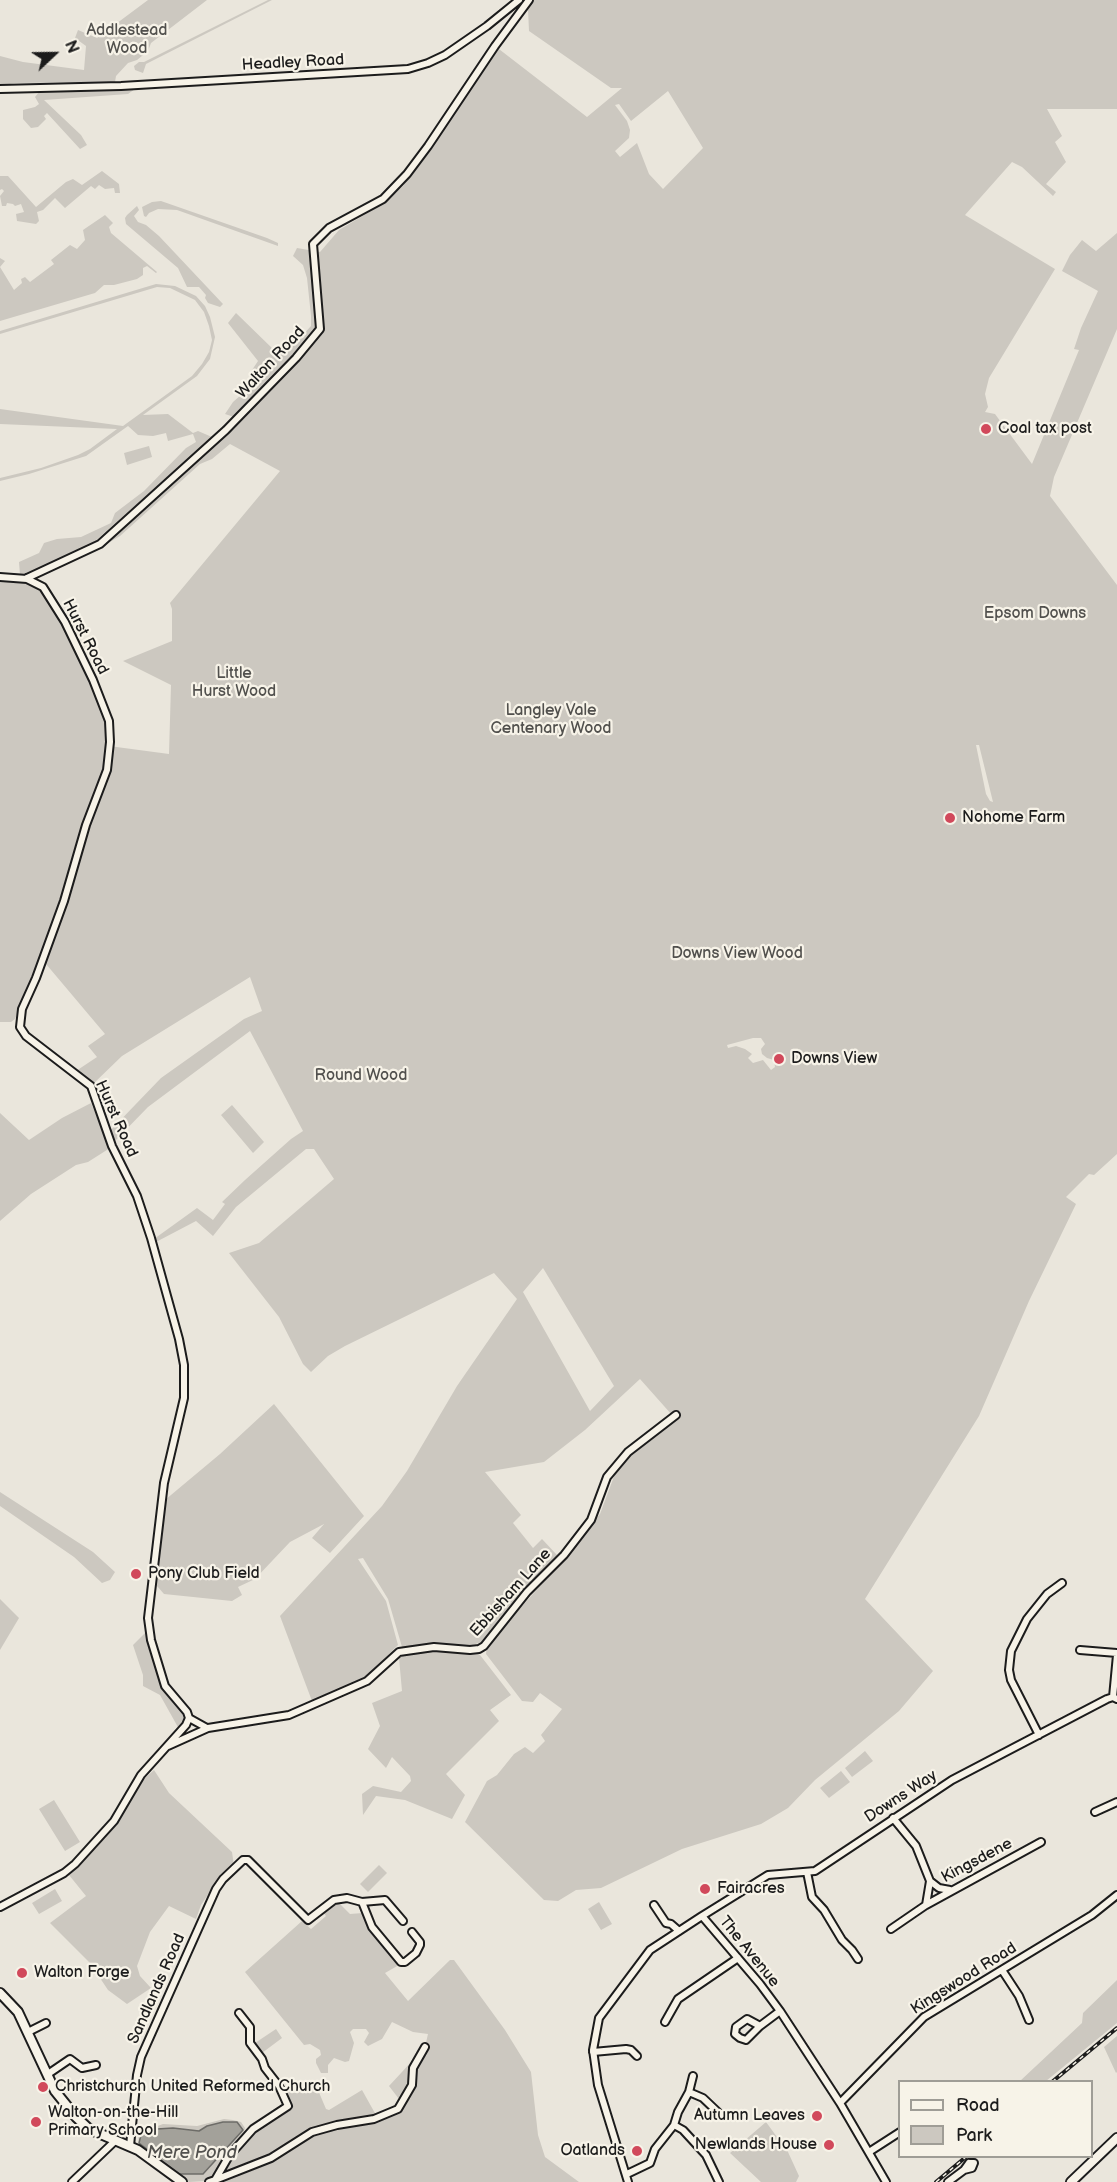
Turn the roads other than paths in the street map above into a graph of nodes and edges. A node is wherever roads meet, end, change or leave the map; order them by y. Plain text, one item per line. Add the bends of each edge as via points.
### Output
1 (519, 0) edge
2 (529, 0) edge
3 (0, 89) edge
4 (43, 572) junction
5 (0, 578) edge
6 (27, 579) junction
7 (43, 587) junction
8 (676, 1415) dead end
9 (1062, 1583) dead end
10 (1080, 1650) dead end
11 (1117, 1654) edge
12 (1115, 1698) edge
13 (188, 1722) junction
14 (208, 1728) junction
15 (196, 1732) junction
16 (1039, 1735) junction
17 (168, 1746) junction
18 (1117, 1802) edge
19 (1095, 1812) dead end
20 (892, 1818) junction
21 (1041, 1842) dead end
22 (807, 1872) junction
23 (930, 1881) junction
24 (951, 1890) junction
25 (1117, 1895) edge
26 (362, 1902) junction
27 (654, 1905) dead end
28 (926, 1905) junction
29 (0, 1907) edge
30 (702, 1916) junction
31 (403, 1921) dead end
32 (891, 1929) dead end
33 (679, 1931) junction
34 (412, 1932) dead end
35 (738, 1958) junction
36 (858, 1959) dead end
37 (1002, 1970) junction
38 (0, 1993) edge
39 (780, 2011) junction
40 (238, 2013) dead end
41 (1030, 2020) dead end
42 (665, 2022) dead end
43 (46, 2023) dead end
44 (760, 2026) dead end
45 (28, 2032) junction
46 (425, 2047) dead end
47 (593, 2052) junction
48 (637, 2056) dead end
49 (96, 2065) dead end
50 (48, 2074) junction
51 (693, 2076) dead end
52 (689, 2092) junction
53 (840, 2103) junction
54 (723, 2117) dead end
55 (674, 2125) junction
56 (898, 2133) edge
57 (1117, 2138) edge
58 (116, 2140) junction
59 (130, 2146) junction
60 (869, 2152) junction
61 (981, 2158) edge
62 (627, 2174) junction
63 (212, 2181) edge
64 (72, 2182) edge
65 (182, 2182) edge
66 (628, 2182) edge
67 (719, 2182) edge
68 (886, 2182) edge
69 (948, 2182) edge
70 (1071, 2182) edge

1 - 3 street, Headley Road via 445,55 408,69
2 - 4 street, Walton Road via 407,174 383,199 329,228 313,244 321,329 226,430 100,544
4 - 6 street, Walton Road
4 - 7 street
5 - 6 street
6 - 7 street, Hurst Road
7 - 13 street, Hurst Road via 93,680 109,721 110,742 106,770 64,901 22,1009 20,1027 26,1036 91,1086 112,1146 137,1196 179,1339 184,1398 164,1483 148,1618 165,1686 187,1712
8 - 14 street, Ebbisham Lane via 628,1452 607,1476 591,1520 484,1646 470,1650 434,1647 399,1652 367,1681 289,1715
9 - 16 street via 1047,1594 1027,1619 1011,1651 1011,1680
10 - 11 street
11 - 12 street
12 - 16 street, Downs Way
13 - 14 street
13 - 15 street
13 - 17 street, Ebbisham Lane
14 - 15 street, Ebbisham Lane
15 - 17 street, Ebbisham Lane
16 - 20 street, Downs Way via 952,1780
17 - 29 street, Ebbisham Lane via 141,1775 114,1821 75,1864
18 - 19 street
20 - 22 street, Downs Way
20 - 23 street via 916,1846
21 - 24 street, Kingsdene
22 - 30 street, Downs Way via 768,1875
22 - 36 street via 812,1897
23 - 24 street
23 - 28 street
24 - 28 street, Kingsdene
25 - 37 street, Kingswood Road via 1092,1915
26 - 31 street via 385,1900
26 - 34 street via 375,1932 401,1962 416,1953 420,1945
26 - 59 street, Sandlands Road via 334,1900 306,1920 245,1859 223,1879 141,2057
27 - 33 street via 666,1923
28 - 32 street, Kingsdene
30 - 33 street, The Avenue
30 - 35 street, The Avenue
33 - 47 street, The Avenue via 650,1950 599,2018
35 - 39 street, The Avenue
35 - 42 street via 678,1999
37 - 41 street
37 - 53 street, Kingswood Road via 924,2017
38 - 45 main road via 12,2004
39 - 44 street
39 - 53 street, The Avenue
40 - 63 street via 250,2027 250,2043 288,2106 253,2129
43 - 45 street
45 - 50 main road
46 - 63 street via 413,2068 412,2085 398,2109 374,2119 312,2132 272,2158
47 - 48 street via 626,2049
47 - 62 street, The Avenue via 598,2085
49 - 50 street via 82,2068 70,2059
50 - 58 main road via 55,2091 76,2117 89,2129
51 - 52 street
52 - 54 street via 703,2098
52 - 55 street
53 - 60 street, The Avenue
55 - 62 street via 655,2149 650,2163
55 - 67 street via 706,2155
56 - 60 street
57 - 70 main road
58 - 59 main road
58 - 64 street
59 - 65 main road
60 - 68 street, The Avenue
61 - 69 street via 965,2165
62 - 66 street, The Avenue

